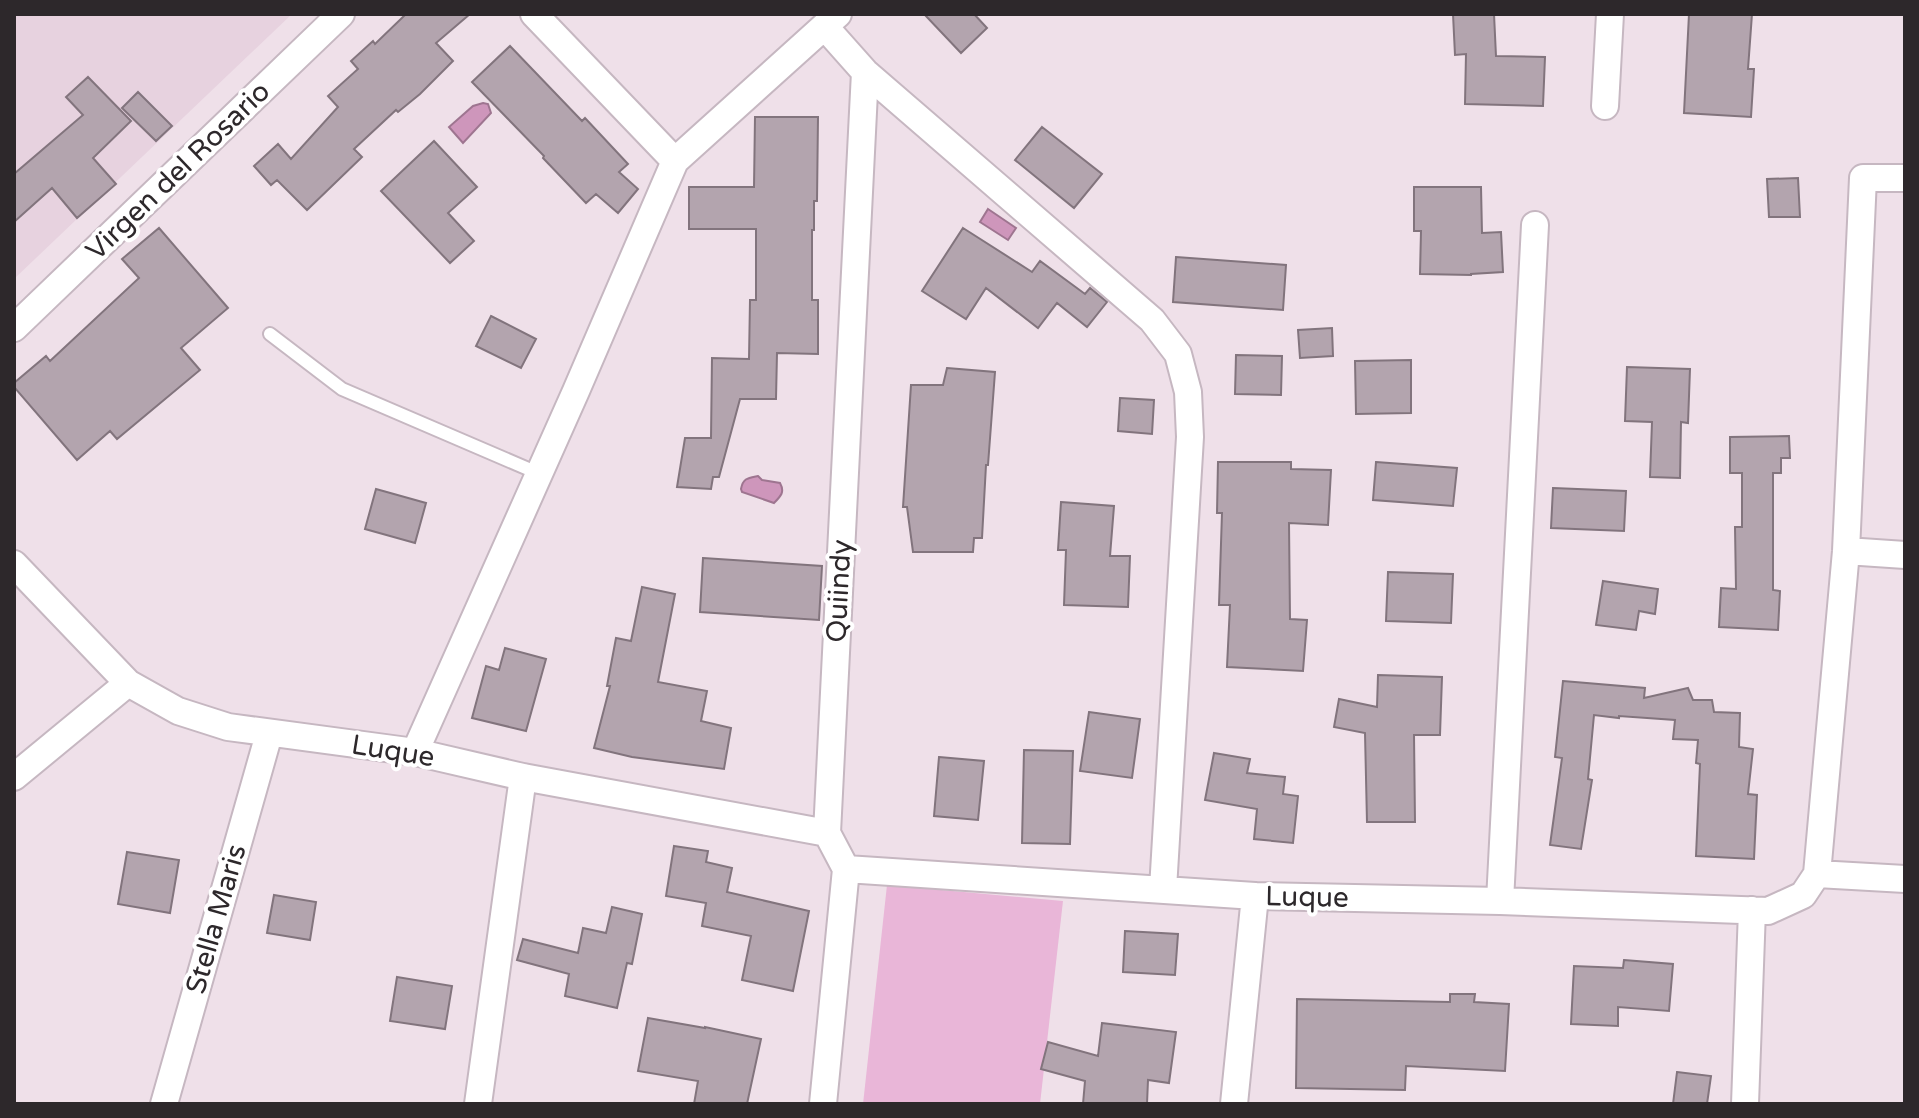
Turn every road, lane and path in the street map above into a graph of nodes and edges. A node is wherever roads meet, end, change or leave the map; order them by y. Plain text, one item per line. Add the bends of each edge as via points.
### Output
1 (341, 14) edge
2 (534, 14) edge
3 (1610, 14) edge
4 (831, 20) edge
5 (865, 72) junction
6 (1605, 106) dead end
7 (675, 161) junction
8 (1905, 178) edge
9 (1535, 225) dead end
10 (14, 328) edge
11 (270, 334) dead end
12 (540, 474) junction
13 (1846, 551) junction
14 (1905, 555) edge
15 (14, 564) edge
16 (128, 683) junction
17 (269, 734) junction
18 (415, 752) junction
19 (14, 777) edge
20 (523, 777) junction
21 (827, 833) junction
22 (846, 869) junction
23 (1817, 874) junction
24 (1905, 879) edge
25 (1163, 889) junction
26 (1255, 896) junction
27 (1500, 901) junction
28 (1760, 910) junction
29 (164, 1104) edge
30 (478, 1104) edge
31 (823, 1104) edge
32 (1234, 1104) edge
33 (1745, 1104) edge

1 - 10 street, Virgen del Rosario
2 - 7 street
3 - 6 street
4 - 5 street
4 - 7 street
5 - 21 street, Quiindy
5 - 25 street via 1152,320 1178,354 1188,392 1190,437
7 - 12 street
8 - 13 street via 1863,178
9 - 27 street
11 - 12 lane via 342,389
12 - 18 street
13 - 14 street
13 - 23 street
15 - 16 street, Luque
16 - 17 street, Luque via 178,711
16 - 19 street
17 - 18 street, Luque
17 - 29 street, Stella Maris
18 - 20 street, Luque
20 - 21 street, Luque
20 - 30 street
21 - 22 street
22 - 25 street, Luque
22 - 31 street
23 - 24 street
23 - 28 street via 1803,895
25 - 26 street, Luque
26 - 27 street, Luque
26 - 32 street
27 - 28 street, Luque
28 - 33 street

